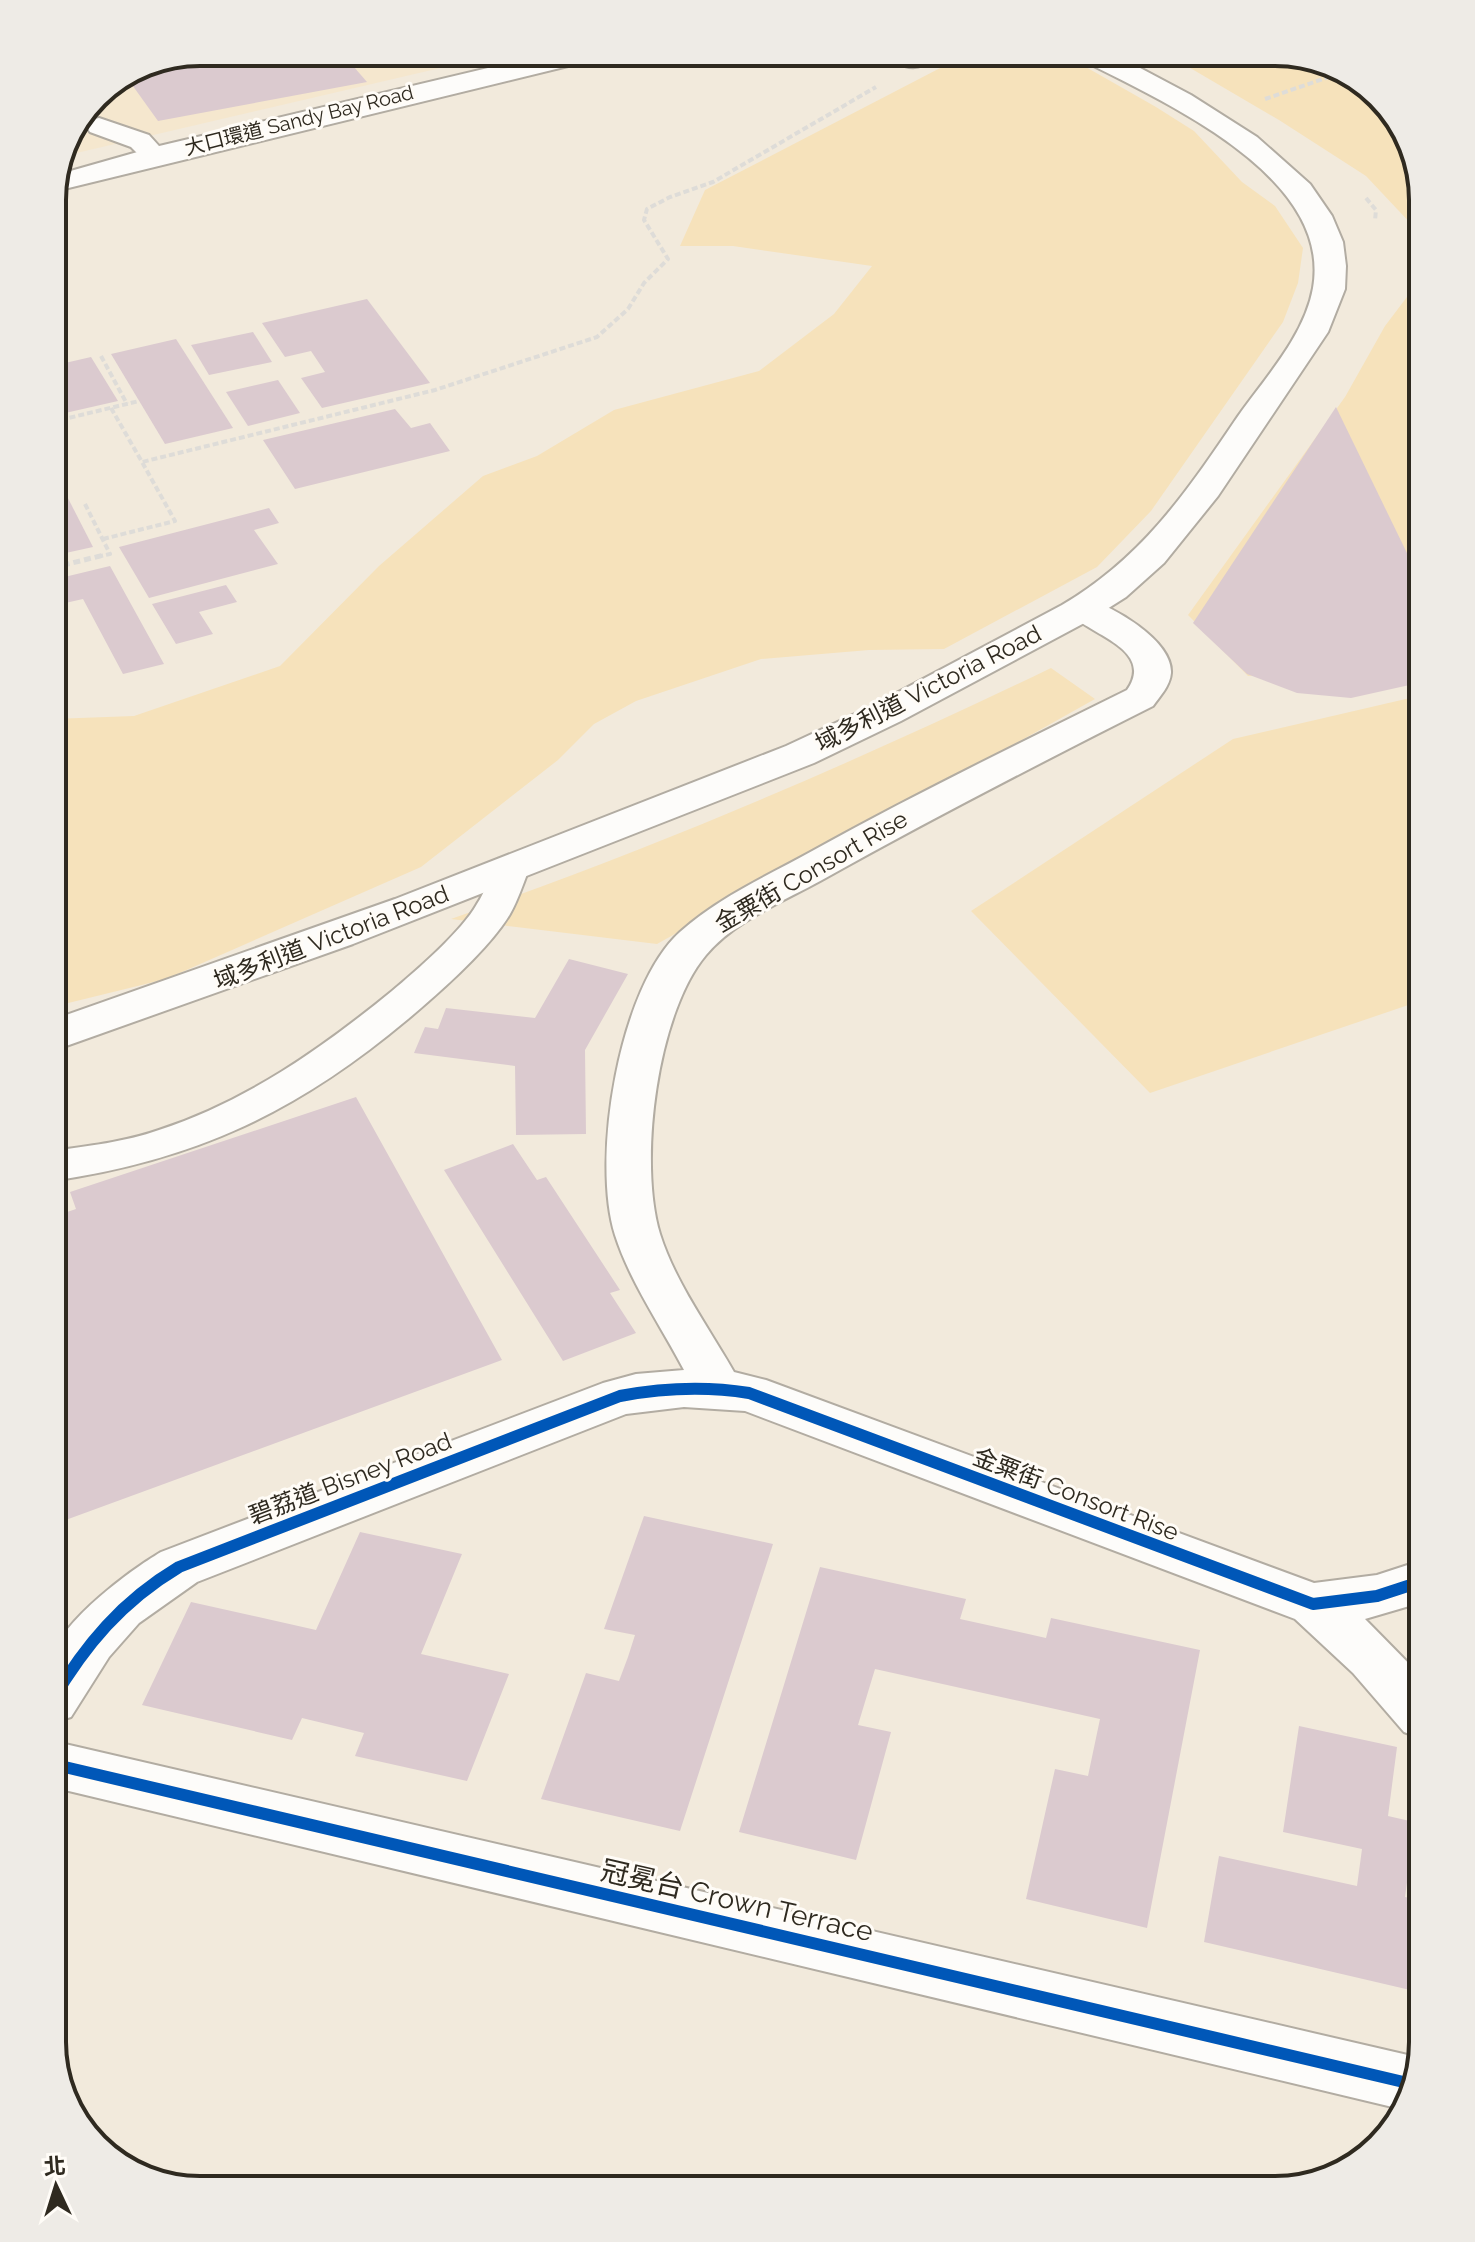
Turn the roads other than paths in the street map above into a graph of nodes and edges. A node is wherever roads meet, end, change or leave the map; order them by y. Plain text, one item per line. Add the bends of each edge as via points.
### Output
1 (532, 66) edge
2 (1113, 66) edge
3 (99, 126) dead end
4 (155, 156) junction
5 (68, 181) edge
6 (1084, 609) junction
7 (499, 873) junction
8 (66, 1031) edge
9 (66, 1164) edge
10 (718, 1387) junction
11 (1409, 1586) edge
12 (1313, 1604) junction
13 (66, 1680) edge
14 (1409, 1700) edge
15 (66, 1767) edge
16 (1402, 2082) edge

1 - 4 street, 大口環道 Sandy Bay Road
2 - 6 street, 域多利道 Victoria Road via 1206,117 1300,189 1328,240 1333,270 1326,301 1301,351 1183,518 1128,577
3 - 4 lane via 140,141
4 - 5 street, 大口環道 Sandy Bay Road
6 - 7 street, 域多利道 Victoria Road via 854,730
6 - 10 street, 金粟街 Consort Rise via 1131,638 1151,658 1152,683 1140,698 918,809 735,911 693,943 663,988 631,1117 629,1190 646,1256
7 - 8 street, 域多利道 Victoria Road
7 - 9 lane via 493,911 434,976 348,1048 228,1119 167,1143
10 - 12 street, 金粟街 Consort Rise via 783,1404
10 - 13 street, 碧荔道 Bisney Road via 620,1396 179,1567 106,1620
11 - 12 street, 金粟街 Consort Rise via 1377,1596
12 - 14 street via 1357,1641
15 - 16 street, 冠冕台 Crown Terrace

